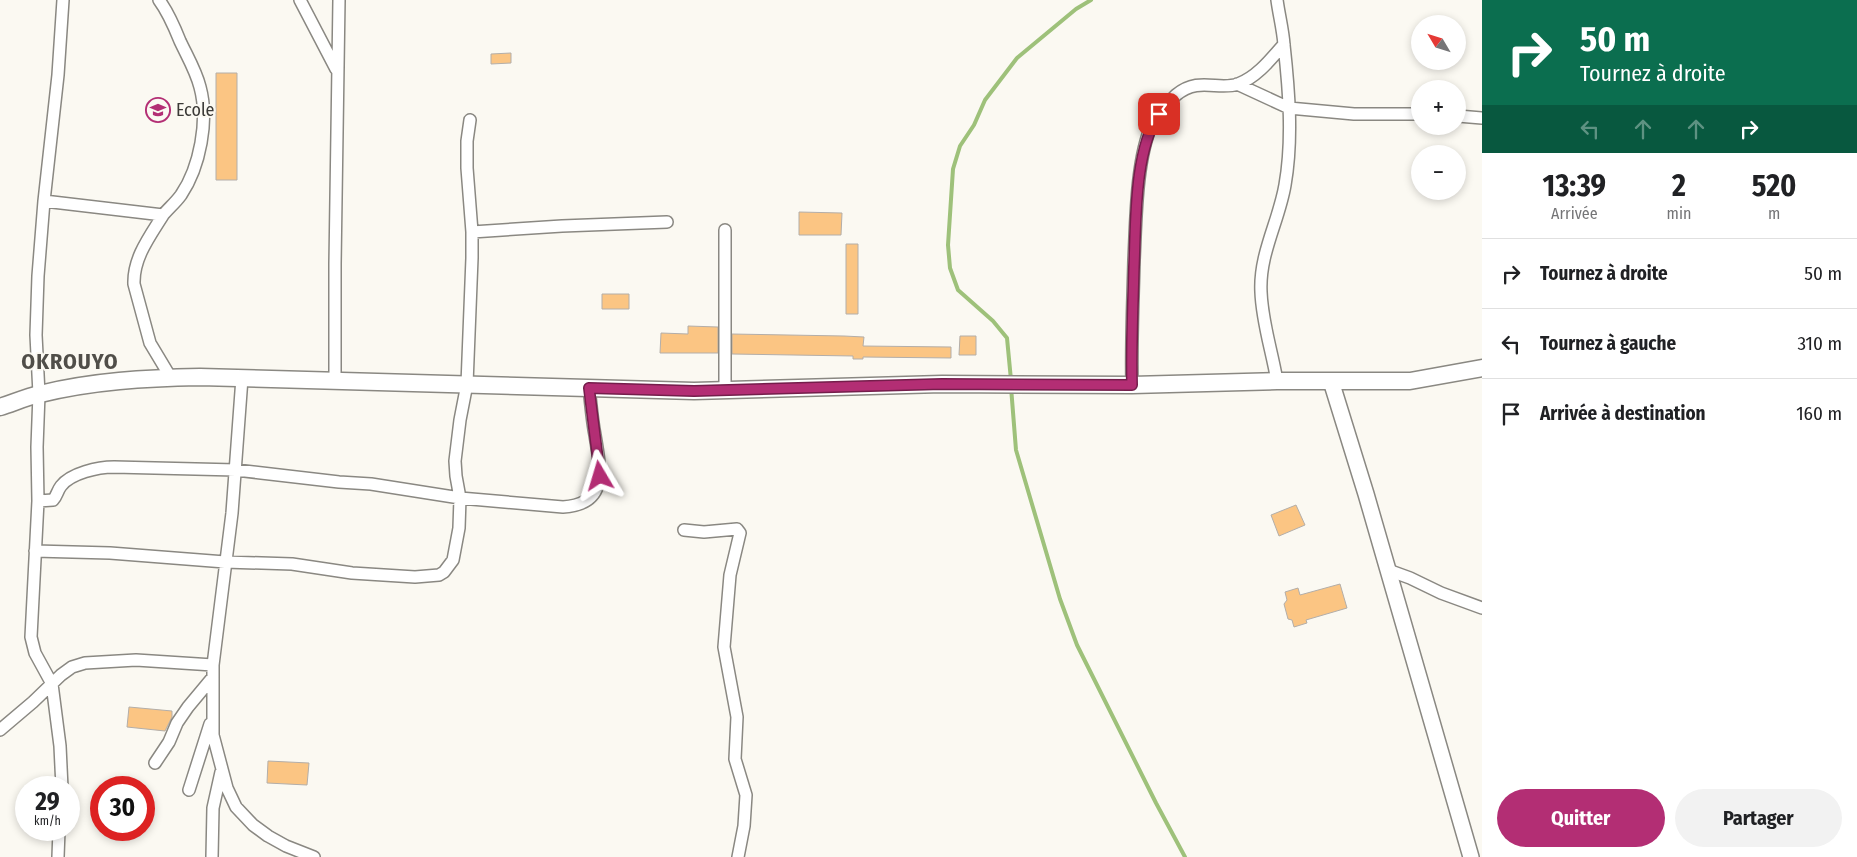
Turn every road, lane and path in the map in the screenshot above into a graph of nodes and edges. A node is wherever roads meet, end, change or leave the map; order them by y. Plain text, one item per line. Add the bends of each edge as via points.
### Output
1 (63, 0) edge
2 (158, 0) edge
3 (300, 0) edge
4 (339, 0) edge
5 (1277, 0) edge
6 (1284, 44) junction
7 (337, 70) junction
8 (1236, 84) junction
9 (1289, 108) junction
10 (1411, 114) edge
11 (1466, 117) edge
12 (1482, 118) edge
13 (470, 120) dead end
14 (44, 201) junction
15 (163, 214) junction
16 (667, 222) dead end
17 (725, 230) dead end
18 (472, 232) junction
19 (1482, 368) edge
20 (171, 378) junction
21 (242, 378) junction
22 (1277, 381) junction
23 (1331, 381) junction
24 (335, 382) junction
25 (467, 384) junction
26 (1132, 385) junction
27 (589, 388) junction
28 (725, 390) junction
29 (39, 394) junction
30 (0, 407) edge
31 (236, 470) junction
32 (460, 498) junction
33 (38, 501) junction
34 (684, 530) dead end
35 (35, 551) junction
36 (225, 562) junction
37 (1388, 570) junction
38 (1482, 608) edge
39 (213, 671) junction
40 (52, 684) junction
41 (212, 720) junction
42 (0, 730) edge
43 (155, 763) dead end
44 (221, 770) junction
45 (61, 776) edge
46 (189, 790) dead end
47 (59, 841) edge
48 (286, 846) junction
49 (58, 857) edge
50 (212, 857) edge
51 (299, 857) edge
52 (314, 857) edge
53 (738, 857) edge
54 (1471, 857) edge

1 - 14 street
2 - 15 street via 190,61 204,104 202,137 190,178 180,196
3 - 7 street
4 - 7 street
5 - 6 street
6 - 8 street via 1256,73
6 - 9 street
7 - 24 street
8 - 9 street
8 - 26 street via 1204,84 1189,88 1177,95 1152,124 1137,198
9 - 10 street via 1354,114
9 - 22 street via 1285,186 1263,264 1260,290
11 - 12 street
13 - 18 street via 467,168
14 - 15 street
14 - 29 street via 36,335
15 - 20 street via 136,262 133,274 150,343
16 - 18 street
17 - 28 street
18 - 25 street
19 - 23 main road via 1410,381
20 - 21 main road
20 - 29 main road via 90,384
21 - 24 main road
21 - 31 street
22 - 23 main road
22 - 26 main road
23 - 37 street
24 - 25 main road
25 - 27 main road
25 - 32 street via 456,461
26 - 28 main road via 942,384
27 - 28 main road
27 - 32 street via 600,476 591,496 578,504 563,507
29 - 30 main road
29 - 33 street
31 - 32 street via 371,484
31 - 33 street via 98,468 64,482 53,500
31 - 36 street
32 - 36 street via 453,560 439,575 407,577 292,564
33 - 35 street
34 - 53 street via 735,529 740,533 730,575 724,647 737,717 735,759 746,795
35 - 36 street
35 - 40 street via 31,637 35,653
36 - 39 street
37 - 38 street
37 - 54 street
39 - 40 street via 136,660 85,663 72,667
39 - 41 street
39 - 43 street
40 - 42 street
40 - 45 street
41 - 44 street
41 - 46 street
44 - 48 street via 236,807 252,825
44 - 50 street via 213,808
47 - 49 street
48 - 51 street
48 - 52 street

